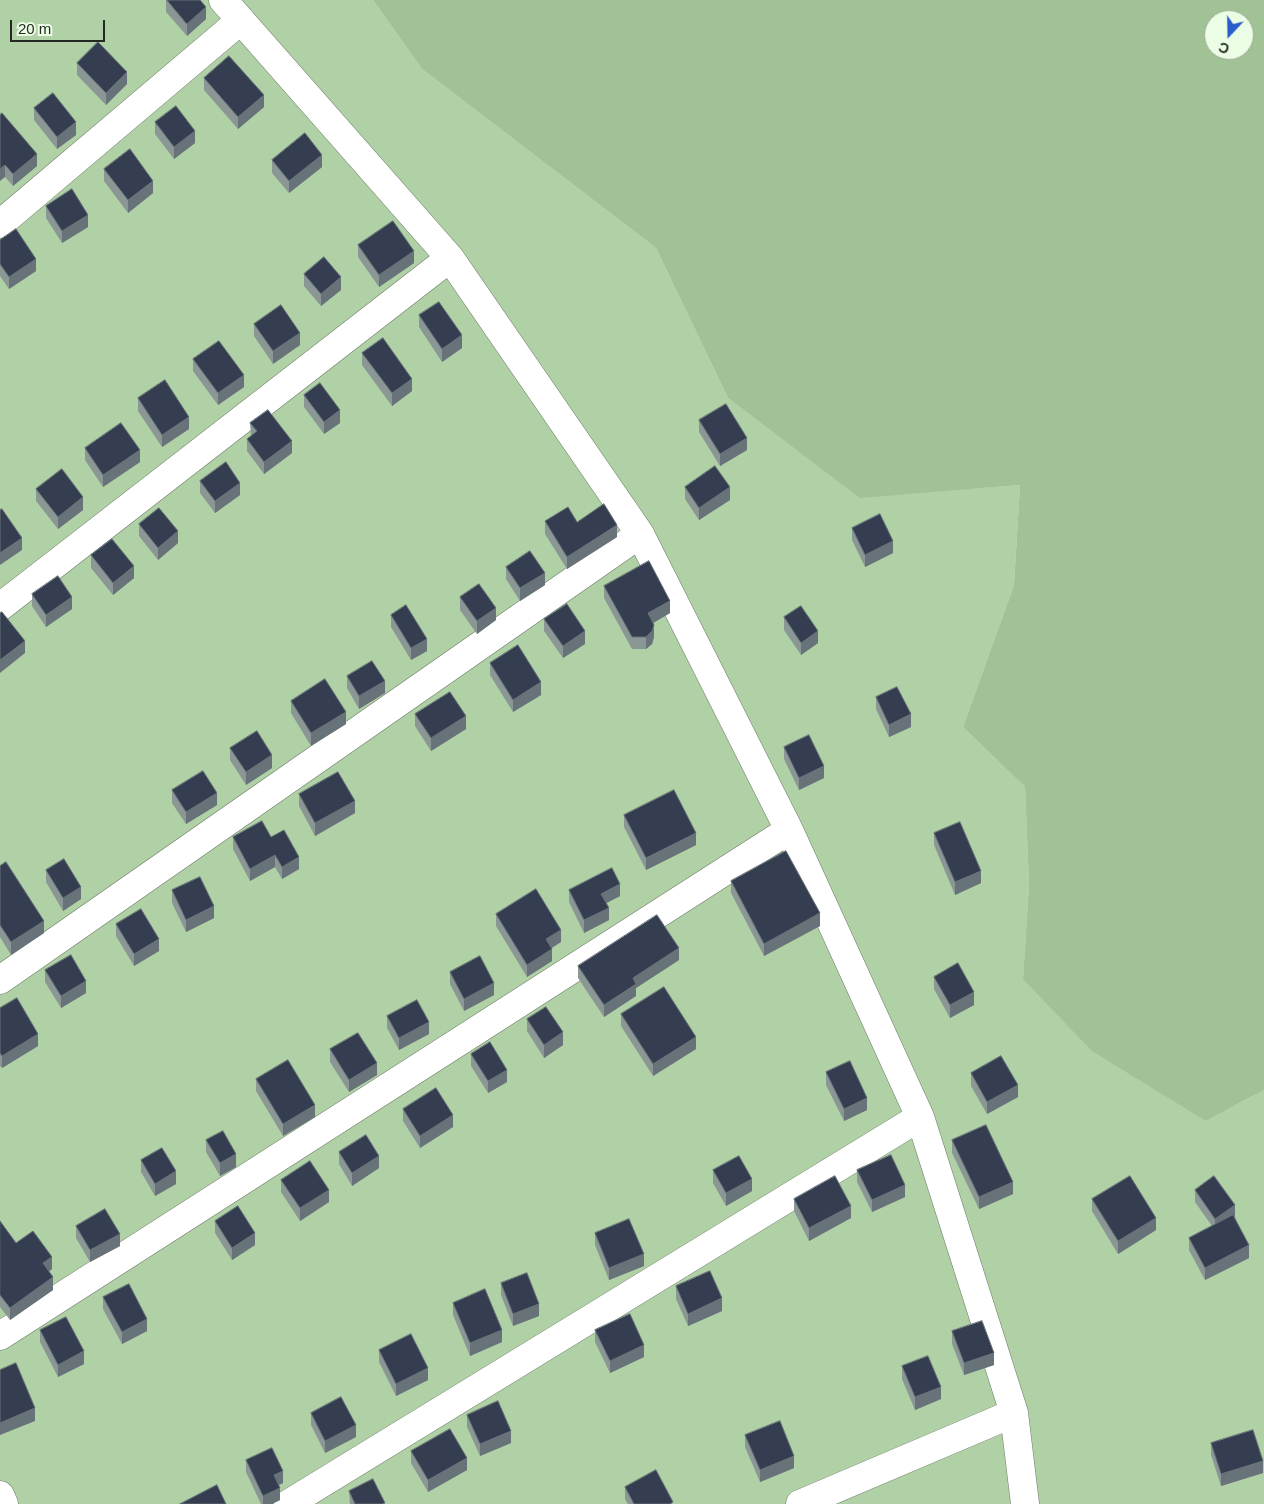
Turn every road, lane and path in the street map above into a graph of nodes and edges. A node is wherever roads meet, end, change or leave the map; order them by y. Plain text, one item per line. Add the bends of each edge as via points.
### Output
1 (223, 0) edge
2 (241, 20) junction
3 (0, 224) edge
4 (450, 258) junction
5 (640, 534) junction
6 (0, 608) edge
7 (789, 830) junction
8 (0, 980) edge
9 (920, 1117) junction
10 (0, 1336) edge
11 (1014, 1413) junction
12 (0, 1495) edge
13 (4, 1504) edge
14 (288, 1504) edge
15 (800, 1504) edge
16 (1025, 1504) edge

1 - 2 lane
2 - 3 lane
2 - 4 lane
4 - 5 lane
4 - 6 lane
5 - 7 lane
5 - 8 lane
7 - 9 lane
7 - 10 lane
9 - 11 lane
9 - 14 lane
11 - 15 lane
11 - 16 lane
12 - 13 lane

